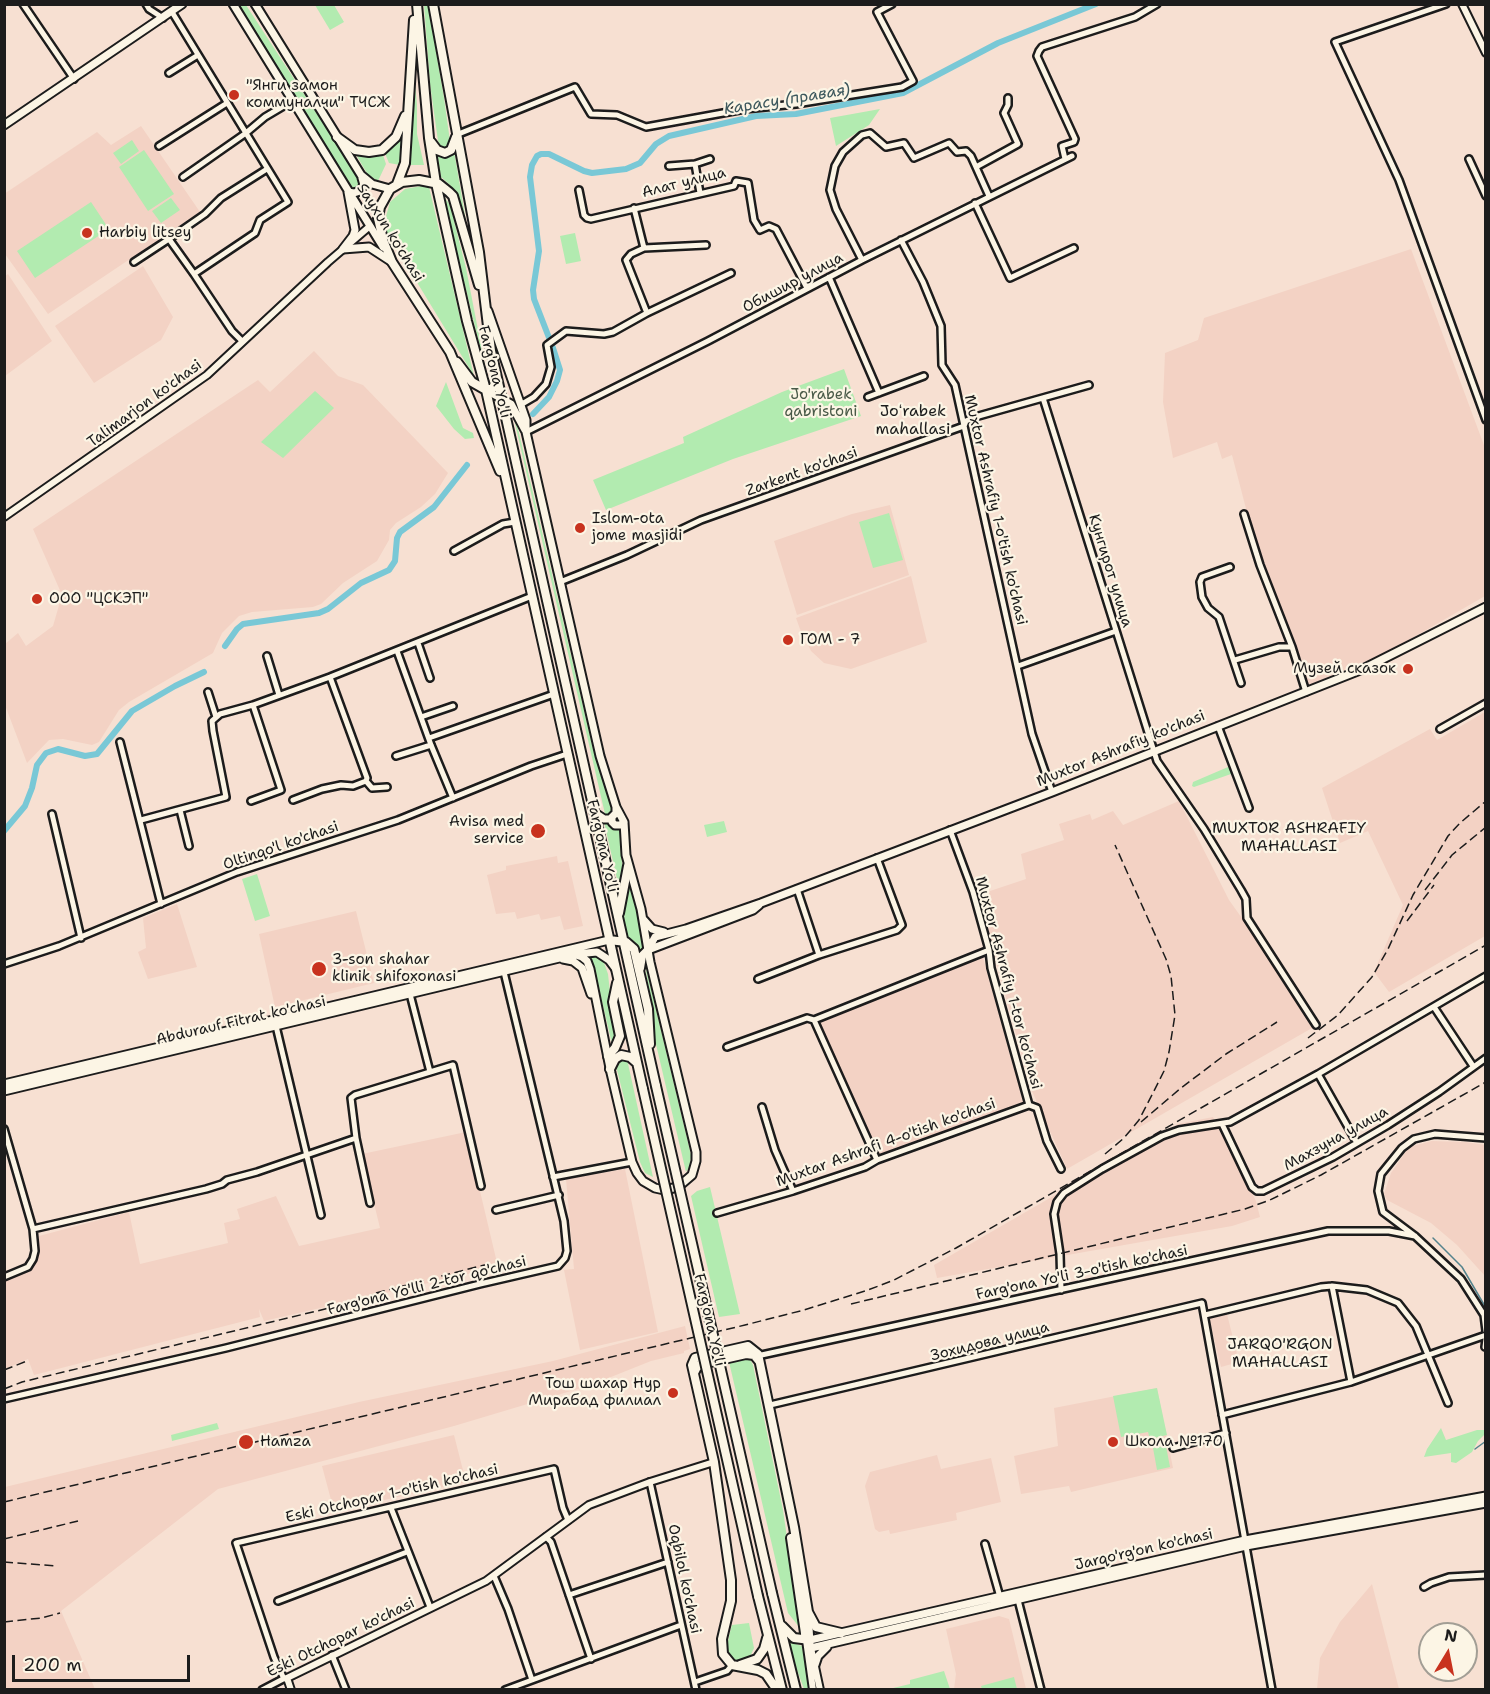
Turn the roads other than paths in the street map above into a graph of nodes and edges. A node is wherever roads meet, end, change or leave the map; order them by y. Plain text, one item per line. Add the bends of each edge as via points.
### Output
1 (23, 4) edge
2 (146, 4) edge
3 (182, 4) edge
4 (233, 4) edge
5 (255, 4) edge
6 (416, 4) edge
7 (433, 4) edge
8 (892, 4) edge
9 (1157, 4) edge
10 (1446, 4) edge
11 (1471, 4) edge
12 (1463, 6) edge
13 (172, 12) junction
14 (163, 18) junction
15 (1485, 53) edge
16 (198, 55) junction
17 (169, 73) dead end
18 (74, 78) junction
19 (1008, 98) dead end
20 (292, 101) junction
21 (227, 103) junction
22 (408, 109) junction
23 (4, 125) edge
24 (246, 133) junction
25 (456, 135) junction
26 (337, 137) junction
27 (429, 138) junction
28 (159, 146) dead end
29 (1072, 156) dead end
30 (710, 159) dead end
31 (1065, 159) junction
32 (1469, 159) dead end
33 (695, 164) junction
34 (669, 166) dead end
35 (976, 167) junction
36 (267, 169) junction
37 (361, 175) junction
38 (183, 177) dead end
39 (436, 183) junction
40 (393, 186) junction
41 (579, 190) dead end
42 (348, 192) junction
43 (700, 193) junction
44 (989, 196) junction
45 (1485, 196) edge
46 (975, 203) junction
47 (634, 208) junction
48 (379, 212) junction
49 (370, 226) junction
50 (169, 239) junction
51 (901, 240) junction
52 (706, 245) dead end
53 (644, 248) junction
54 (1074, 248) dead end
55 (343, 249) junction
56 (862, 260) junction
57 (134, 262) dead end
58 (393, 262) junction
59 (731, 273) dead end
60 (194, 274) junction
61 (829, 277) junction
62 (807, 288) junction
63 (485, 300) junction
64 (647, 313) junction
65 (242, 341) junction
66 (450, 352) junction
67 (497, 376) junction
68 (924, 376) dead end
69 (1089, 385) dead end
70 (486, 390) junction
71 (879, 393) junction
72 (502, 397) junction
73 (868, 397) dead end
74 (1485, 397) edge
75 (1043, 398) junction
76 (1478, 400) junction
77 (522, 404) junction
78 (1485, 420) edge
79 (964, 426) junction
80 (526, 432) junction
81 (507, 484) junction
82 (1244, 514) dead end
83 (4, 517) edge
84 (515, 522) junction
85 (454, 551) dead end
86 (1230, 567) dead end
87 (560, 582) junction
88 (532, 596) junction
89 (1485, 607) edge
90 (1116, 631) junction
91 (418, 643) junction
92 (1292, 647) junction
93 (397, 651) junction
94 (267, 656) dead end
95 (1235, 660) junction
96 (1018, 666) junction
97 (330, 677) junction
98 (430, 678) dead end
99 (1241, 683) dead end
100 (208, 692) dead end
101 (1306, 692) junction
102 (554, 694) junction
103 (279, 695) junction
104 (1485, 703) edge
105 (253, 705) junction
106 (453, 706) dead end
107 (216, 717) junction
108 (421, 717) junction
109 (1218, 726) junction
110 (1440, 729) dead end
111 (429, 738) junction
112 (120, 742) dead end
113 (431, 745) junction
114 (1153, 751) junction
115 (567, 754) junction
116 (396, 756) dead end
117 (366, 781) junction
118 (387, 787) dead end
119 (1052, 792) junction
120 (453, 798) junction
121 (293, 800) dead end
122 (251, 801) dead end
123 (616, 807) junction
124 (1249, 808) dead end
125 (180, 810) junction
126 (594, 813) junction
127 (52, 814) dead end
128 (612, 818) junction
129 (141, 820) junction
130 (624, 822) junction
131 (950, 830) junction
132 (189, 846) dead end
133 (877, 858) junction
134 (628, 866) junction
135 (797, 889) junction
136 (761, 903) junction
137 (161, 904) junction
138 (618, 918) junction
139 (643, 918) junction
140 (669, 932) junction
141 (81, 938) junction
142 (609, 940) junction
143 (623, 941) junction
144 (648, 950) junction
145 (989, 950) junction
146 (576, 954) junction
147 (562, 955) junction
148 (819, 955) junction
149 (4, 964) edge
150 (503, 968) junction
151 (640, 973) junction
152 (617, 975) junction
153 (1485, 976) edge
154 (758, 979) dead end
155 (409, 991) junction
156 (1434, 1007) junction
157 (814, 1020) junction
158 (275, 1023) junction
159 (1316, 1025) dead end
160 (606, 1046) junction
161 (727, 1047) dead end
162 (137, 1056) junction
163 (608, 1056) junction
164 (1485, 1058) edge
165 (637, 1063) junction
166 (651, 1063) junction
167 (1473, 1066) junction
168 (610, 1069) junction
169 (430, 1072) junction
170 (1318, 1074) junction
171 (4, 1084) edge
172 (4, 1091) edge
173 (1029, 1105) junction
174 (762, 1107) dead end
175 (1222, 1124) junction
176 (4, 1129) edge
177 (356, 1138) junction
178 (1485, 1138) edge
179 (1357, 1143) junction
180 (306, 1154) junction
181 (877, 1160) junction
182 (632, 1162) junction
183 (1060, 1169) dead end
184 (553, 1177) junction
185 (481, 1186) dead end
186 (793, 1191) junction
187 (559, 1195) junction
188 (370, 1203) dead end
189 (496, 1210) dead end
190 (717, 1214) dead end
191 (321, 1215) dead end
192 (33, 1229) junction
193 (1414, 1236) junction
194 (4, 1277) edge
195 (1332, 1286) junction
196 (1061, 1290) junction
197 (1205, 1316) junction
198 (1485, 1330) edge
199 (1485, 1337) edge
200 (1485, 1347) edge
201 (1428, 1356) junction
202 (758, 1359) junction
203 (1352, 1382) junction
204 (4, 1399) edge
205 (1448, 1403) dead end
206 (770, 1405) junction
207 (1222, 1415) junction
208 (1226, 1433) junction
209 (1173, 1448) dead end
210 (714, 1462) junction
211 (650, 1482) junction
212 (1485, 1496) edge
213 (1485, 1503) edge
214 (391, 1508) junction
215 (568, 1520) junction
216 (791, 1520) junction
217 (546, 1537) junction
218 (1246, 1543) junction
219 (986, 1544) dead end
220 (407, 1552) junction
221 (668, 1562) junction
222 (1485, 1575) edge
223 (494, 1576) junction
224 (1424, 1587) dead end
225 (569, 1595) junction
226 (1018, 1597) junction
227 (1000, 1598) junction
228 (278, 1601) dead end
229 (430, 1607) junction
230 (808, 1612) junction
231 (779, 1623) junction
232 (681, 1625) junction
233 (766, 1630) junction
234 (841, 1634) junction
235 (809, 1643) junction
236 (828, 1645) junction
237 (332, 1655) junction
238 (591, 1659) junction
239 (732, 1665) junction
240 (815, 1665) junction
241 (285, 1678) junction
242 (532, 1680) junction
243 (695, 1682) junction
244 (262, 1689) edge
245 (291, 1689) edge
246 (346, 1689) edge
247 (505, 1689) edge
248 (696, 1689) edge
249 (780, 1689) edge
250 (796, 1689) edge
251 (813, 1689) edge
252 (820, 1689) edge
253 (1041, 1689) edge
254 (1272, 1689) edge

1 - 18 street
2 - 14 street
3 - 13 main road
4 - 20 main road, Sayxun ko'chasi
5 - 26 main road, Sayxun ko'chasi
6 - 22 main road
6 - 27 main road, Farg'ona Yo'li
7 - 25 main road, Farg'ona Yo'li
8 - 25 street via 877,12 913,81 902,87 646,128 617,115 591,114 575,87
9 - 31 street via 1135,17 1039,51 1037,56 1075,139 1062,146
10 - 76 street via 1335,42 1399,180
11 - 12 street
12 - 15 street
13 - 14 main road
13 - 16 street
14 - 18 main road
16 - 17 street
16 - 21 street
18 - 23 main road
19 - 35 street via 1004,114 1018,144
20 - 24 street
20 - 42 main road, Sayxun ko'chasi
21 - 24 street
21 - 28 street
22 - 26 main road via 396,137 382,150 356,150
22 - 40 main road via 405,166
24 - 36 street
24 - 38 street
25 - 27 main road via 451,150 445,153 435,148
25 - 63 main road, Farg'ona Yo'li
26 - 37 main road, Sayxun ko'chasi
27 - 39 main road, Farg'ona Yo'li
29 - 31 street, Обишир улица
30 - 33 street
31 - 44 street, Обишир улица
32 - 45 street
33 - 34 street
33 - 43 street
35 - 44 street
35 - 56 street via 967,152 957,152 950,143 914,158 904,143 886,147 870,133 855,139 835,166 830,190
36 - 50 street via 221,198 206,214
36 - 60 street via 288,202 260,220 255,233
37 - 40 main road, Sayxun ko'chasi via 372,184
37 - 42 main road via 363,188 357,193
39 - 40 main road via 419,180
39 - 63 main road via 453,196
39 - 70 main road, Farg'ona Yo'li
40 - 48 main road
41 - 47 street, Алат улица via 587,218
42 - 49 main road, Sayxun ko'chasi
42 - 55 main road via 355,230
43 - 47 street, Алат улица
43 - 62 street, Алат улица via 734,186 736,181 747,183 754,220 760,230 769,226 776,229
44 - 46 street, Обишир улица
46 - 51 street, Обишир улица
46 - 54 street via 1010,278
47 - 53 street, Алат улица
48 - 49 main road
48 - 58 main road via 380,230
49 - 55 street, Talimarjon ko'chasi
49 - 58 main road, Sayxun ko'chasi
50 - 57 street
50 - 60 street
51 - 56 street, Обишир улица
51 - 79 street, Muxtor Ashrafiy 1-o'tish ko'chasi via 941,326 942,365 955,385
52 - 53 street
53 - 64 street via 622,260
55 - 58 main road via 369,247
55 - 65 street, Talimarjon ko'chasi
56 - 61 street, Обишир улица
58 - 66 main road, Sayxun ko'chasi
59 - 64 street
60 - 65 street
61 - 62 street, Обишир улица
61 - 71 street
62 - 80 street, Обишир улица
63 - 67 main road, Farg'ona Yo'li
63 - 77 main road
64 - 77 street via 613,332 566,331 548,344 550,376 537,395
65 - 83 street, Talimarjon ko'chasi via 191,388
66 - 70 main road via 472,382
66 - 81 main road, Sayxun ko'chasi
67 - 70 main road via 494,388
67 - 72 main road, Farg'ona Yo'li
68 - 71 street
69 - 75 street, Zarkent ko'chasi
70 - 72 main road
70 - 81 main road, Farg'ona Yo'li
71 - 73 street
72 - 80 main road via 514,408
72 - 126 main road, Farg'ona Yo'li
74 - 76 street
75 - 79 street, Zarkent ko'chasi via 975,417
75 - 90 street, Кунгирот улица
76 - 78 street
77 - 80 main road
79 - 87 street, Zarkent ko'chasi via 701,520
79 - 96 street, Muxtor Ashrafiy 1-o'tish ko'chasi
80 - 87 main road
81 - 84 main road, Farg'ona Yo'li
82 - 92 street
84 - 85 street via 503,524
84 - 88 main road, Farg'ona Yo'li
86 - 95 street via 1202,577 1200,582 1202,597 1219,617
87 - 123 main road via 600,756
88 - 91 street
88 - 102 main road, Farg'ona Yo'li
89 - 101 main road, Muxtor Ashrafiy ko'chasi via 1363,669
90 - 96 street
90 - 114 street, Кунгирот улица
91 - 93 street
91 - 98 street
92 - 95 street
92 - 101 street
93 - 97 street
93 - 108 street
94 - 103 street
95 - 99 street
96 - 119 street, Muxtor Ashrafiy 1-o'tish ko'chasi via 1032,734
97 - 103 street
97 - 117 street
100 - 107 street
101 - 109 main road, Muxtor Ashrafiy ko'chasi
102 - 111 street
102 - 115 main road, Farg'ona Yo'li
103 - 105 street
104 - 110 street
105 - 107 street
105 - 122 street via 281,790
106 - 108 street
107 - 125 street via 212,721 213,731 226,797
108 - 111 street
109 - 114 main road, Muxtor Ashrafiy ko'chasi
109 - 124 street
111 - 113 street
112 - 129 street
113 - 116 street
113 - 120 street
114 - 119 main road, Muxtor Ashrafiy ko'chasi
114 - 159 street, Кунгирот улица via 1241,890 1246,899 1247,918
115 - 120 street, Oltinqo'l ko'chasi
115 - 142 main road, Farg'ona Yo'li
117 - 118 street via 372,788
117 - 121 street via 322,789
119 - 131 main road, Muxtor Ashrafiy ko'chasi
120 - 137 street, Oltinqo'l ko'chasi via 237,872
123 - 128 main road
123 - 130 main road
125 - 129 street
125 - 132 street
126 - 128 main road via 604,819
126 - 138 main road, Farg'ona Yo'li
127 - 141 street
128 - 130 main road via 615,825
129 - 137 street
130 - 134 main road
131 - 133 main road, Muxtor Ashrafiy ko'chasi
131 - 145 street, Muxtor Ashrafiy 1-tor ko'chasi
133 - 135 main road, Muxtor Ashrafiy ko'chasi
133 - 148 street via 902,925 897,930
134 - 138 main road
134 - 139 main road
135 - 136 main road, Muxtor Ashrafiy ko'chasi
135 - 148 street
136 - 140 main road, Muxtor Ashrafiy ko'chasi
136 - 144 main road, Muxtor Ashrafiy ko'chasi via 753,910
137 - 141 street, Oltinqo'l ko'chasi
138 - 143 main road, Farg'ona Yo'li
139 - 140 main road via 654,930
139 - 144 main road
140 - 144 main road, Muxtor Ashrafiy ko'chasi via 655,937
141 - 149 street, Oltinqo'l ko'chasi
142 - 143 main road
142 - 147 main road, Abdurauf Fitrat ko'chasi
142 - 152 main road, Farg'ona Yo'li
143 - 151 main road via 633,947
143 - 166 main road, Farg'ona Yo'li
144 - 151 main road via 642,956
144 - 182 main road via 696,1161 686,1182 664,1190 643,1181
145 - 157 street
145 - 173 street, Muxtor Ashrafiy 1-tor ko'chasi
146 - 147 main road
146 - 152 main road via 602,954
146 - 160 main road via 585,958 590,969
147 - 150 main road, Abdurauf Fitrat ko'chasi
147 - 160 main road via 584,972
148 - 154 street
150 - 155 main road, Abdurauf Fitrat ko'chasi
150 - 184 street, Farg'ona Yo'lli 2-tor qo'chasi
151 - 166 main road via 648,1009
152 - 163 main road via 613,1002 620,1036
152 - 165 main road, Farg'ona Yo'li
153 - 156 street
155 - 158 main road, Abdurauf Fitrat ko'chasi
155 - 169 street
156 - 167 street
156 - 170 street
157 - 161 street via 807,1018
157 - 181 street
158 - 162 main road, Abdurauf Fitrat ko'chasi
158 - 180 street
160 - 163 main road
162 - 171 main road, Abdurauf Fitrat ko'chasi
162 - 172 main road, Abdurauf Fitrat ko'chasi
163 - 168 main road
164 - 167 street, Махзуна улица
165 - 168 main road via 621,1055
165 - 233 main road, Farg'ona Yo'li, bridge
166 - 231 main road, Farg'ona Yo'li, bridge
167 - 179 street, Махзуна улица
168 - 182 main road
169 - 177 street via 351,1098
169 - 185 street via 453,1065
170 - 175 street
170 - 179 street
173 - 181 street, Muxtar Ashrafi 4-o'tish ko'chasi
173 - 183 street, Muxtor Ashrafiy 1-tor ko'chasi via 1037,1107
174 - 186 street
175 - 179 street, Махзуна улица via 1252,1187 1258,1191
175 - 196 street via 1162,1136 1061,1195 1054,1214
176 - 192 street
177 - 180 street
177 - 188 street
178 - 193 street via 1435,1134 1414,1139 1381,1174 1378,1191 1383,1212
180 - 191 street
180 - 192 street via 206,1189
181 - 186 street, Muxtar Ashrafi 4-o'tish ko'chasi
182 - 184 street
184 - 187 street, Farg'ona Yo'lli 2-tor qo'chasi
186 - 190 street, Muxtar Ashrafi 4-o'tish ko'chasi
187 - 189 street
187 - 204 street, Farg'ona Yo'lli 2-tor qo'chasi via 568,1247 556,1268
192 - 194 street via 35,1255 31,1263
193 - 196 street, Farg'ona Yo'li 3-o'tish ko'chasi via 1389,1231 1328,1231
193 - 198 street via 1461,1279 1484,1315
195 - 197 street
195 - 201 street via 1367,1290 1398,1303 1416,1326
195 - 203 street
196 - 202 street, Farg'ona Yo'li 3-o'tish ko'chasi
197 - 206 street, Зохидова улица via 1202,1303
197 - 207 street
199 - 200 street
199 - 201 street
201 - 203 street
201 - 205 street
202 - 206 main road
202 - 210 main road via 746,1354 696,1368
203 - 207 street
206 - 216 main road
207 - 208 street
208 - 209 street
208 - 218 street
210 - 211 street, Eski Otchopar ko'chasi
210 - 239 main road via 732,1590 722,1650
211 - 215 street, Eski Otchopar ko'chasi via 596,1502
211 - 221 street, Oqbilol ko'chasi
212 - 218 main road, Jarqo'rg'on ko'chasi
213 - 218 main road, Jarqo'rg'on ko'chasi
214 - 215 street, Eski Otchopar 1-o'tish ko'chasi via 554,1469
214 - 220 street, Eski Otchopar ko'chasi
214 - 241 street, Eski Otchopar 1-o'tish ko'chasi via 236,1543 274,1658
215 - 217 street, Eski Otchopar ko'chasi
216 - 230 main road
216 - 235 main road
217 - 223 street, Eski Otchopar ko'chasi
217 - 225 street
218 - 226 main road, Jarqo'rg'on ko'chasi
218 - 254 street
219 - 227 street
220 - 228 street
220 - 229 street, Eski Otchopar ko'chasi
221 - 225 street
221 - 232 street, Oqbilol ko'chasi
222 - 224 street via 1449,1577
223 - 229 street, Eski Otchopar ko'chasi
223 - 242 street
225 - 238 street
226 - 227 main road, Jarqo'rg'on ko'chasi
226 - 236 main road, Jarqo'rg'on ko'chasi
226 - 253 street
227 - 234 main road, Jarqo'rg'on ko'chasi
229 - 237 street, Eski Otchopar ko'chasi
230 - 234 main road via 816,1627
230 - 235 main road
231 - 235 main road via 789,1635
231 - 250 main road, Farg'ona Yo'li
232 - 238 street
232 - 243 street, Oqbilol ko'chasi
233 - 239 main road via 766,1644 757,1659
233 - 249 main road, Farg'ona Yo'li
234 - 235 main road, Jarqo'rg'on ko'chasi
235 - 236 main road, Jarqo'rg'on ko'chasi
235 - 240 street
235 - 251 street
236 - 240 main road
237 - 241 street, Eski Otchopar ko'chasi
237 - 246 street
238 - 242 street
239 - 243 street via 728,1671
239 - 249 main road via 764,1673
240 - 252 street
241 - 244 street, Eski Otchopar ko'chasi
241 - 245 street
242 - 247 street
243 - 248 street, Oqbilol ko'chasi

